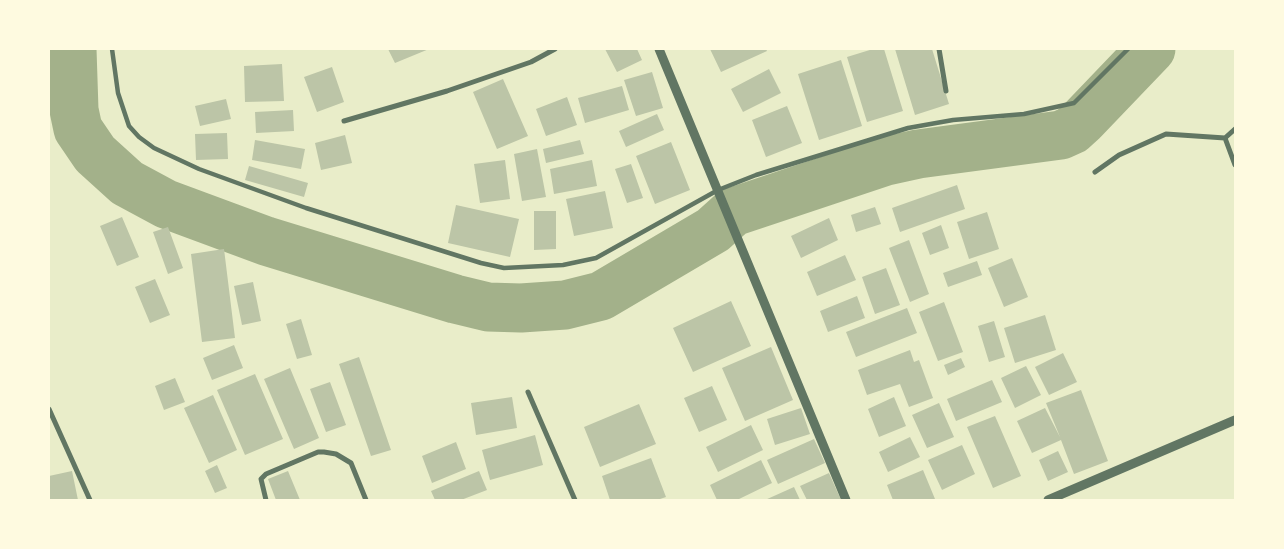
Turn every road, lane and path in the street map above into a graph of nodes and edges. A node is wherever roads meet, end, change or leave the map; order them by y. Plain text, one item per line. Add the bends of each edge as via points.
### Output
1 (112, 49) edge
2 (555, 49) edge
3 (660, 49) edge
4 (939, 49) edge
5 (1128, 49) edge
6 (946, 91) dead end
7 (344, 121) dead end
8 (1235, 129) edge
9 (1225, 138) junction
10 (1235, 165) edge
11 (1095, 172) dead end
12 (718, 190) junction
13 (528, 392) dead end
14 (49, 408) edge
15 (1235, 420) edge
16 (90, 500) edge
17 (266, 500) edge
18 (366, 500) edge
19 (575, 500) edge
20 (846, 500) edge
21 (1048, 500) edge

1 - 12 street via 118,93 129,126 154,148 199,169 306,208 481,263 514,268 563,265 596,258
2 - 7 street via 522,66
3 - 12 street
4 - 6 street
5 - 12 street via 1074,103 1024,114 953,120 908,128
8 - 9 street
9 - 10 street
9 - 11 street via 1166,134 1119,155
12 - 20 street
13 - 19 street
14 - 16 street
15 - 21 street
17 - 18 street via 260,479 318,452 336,454 351,463

